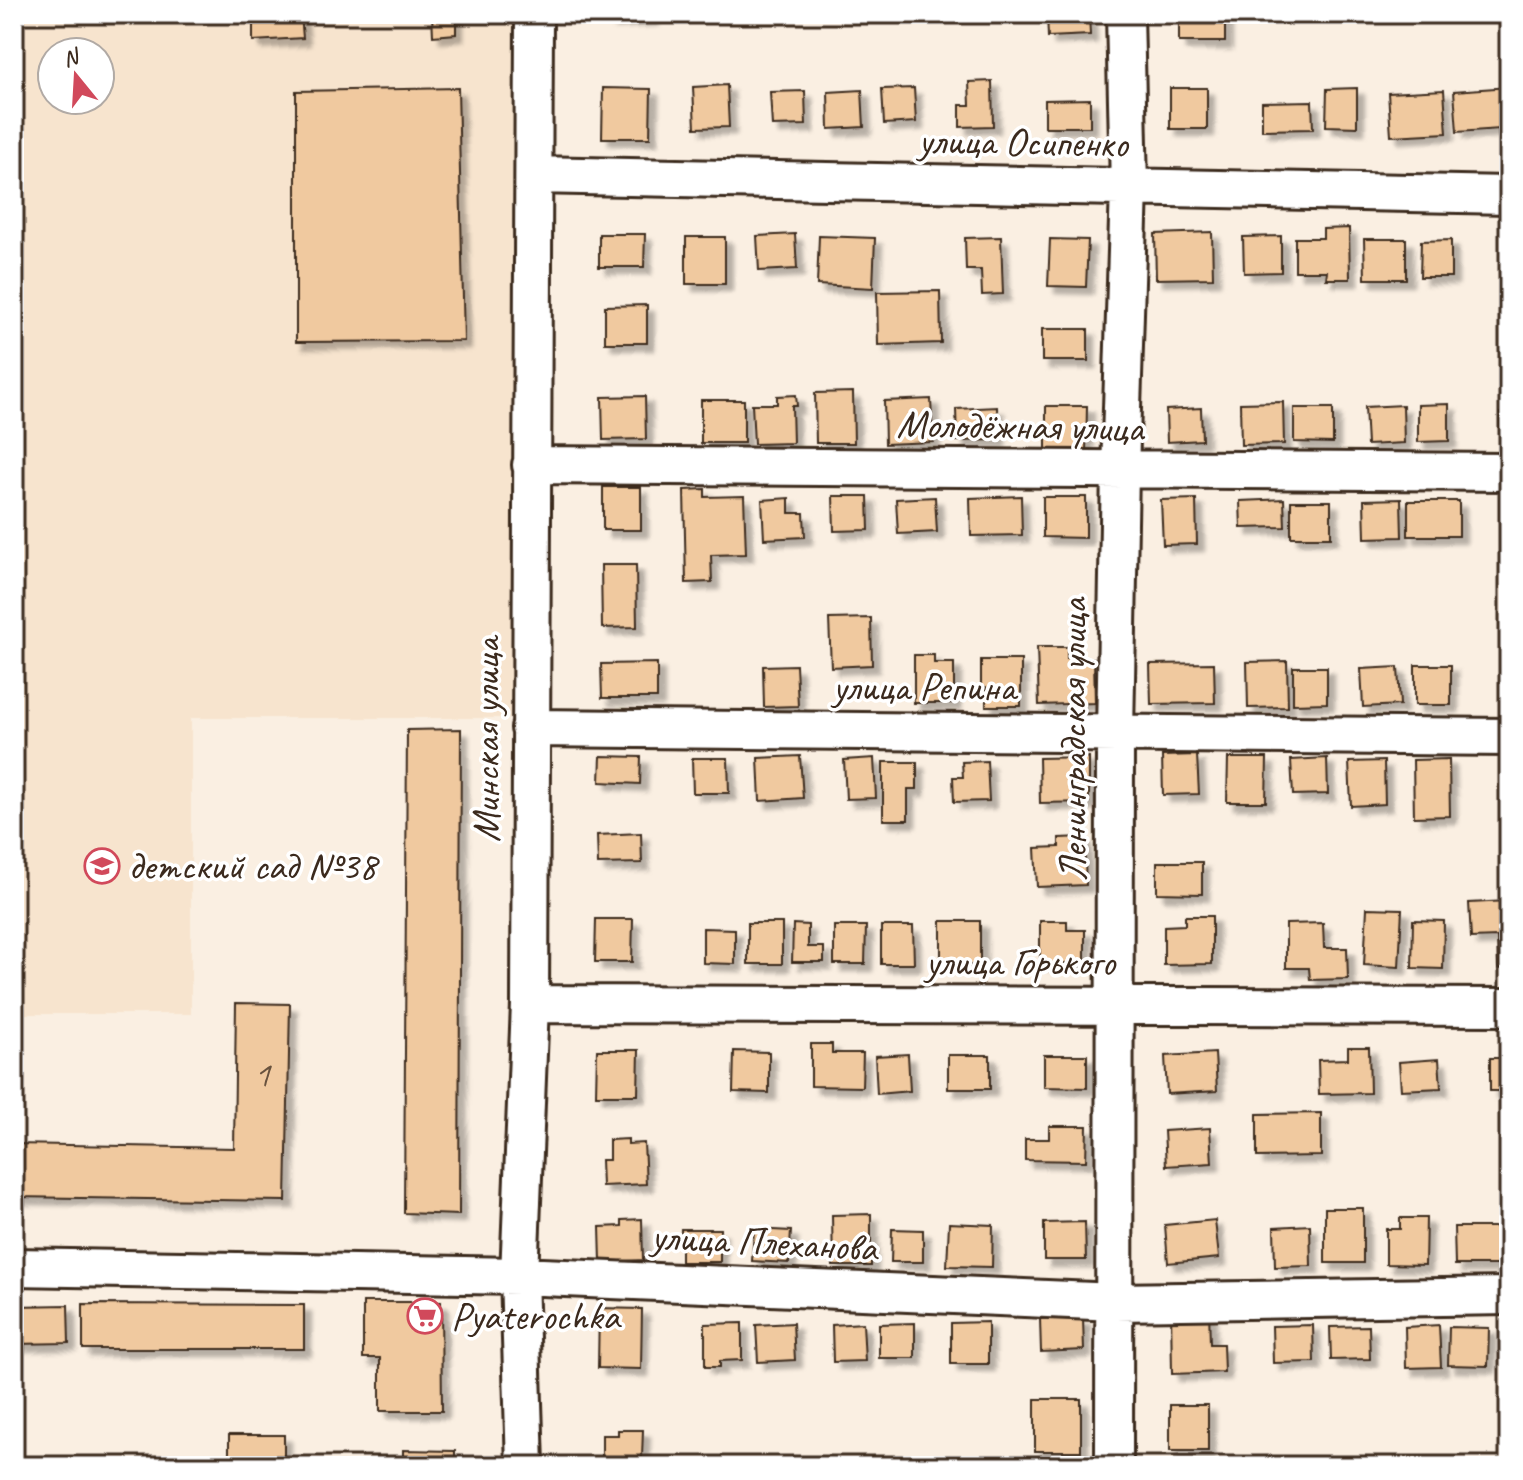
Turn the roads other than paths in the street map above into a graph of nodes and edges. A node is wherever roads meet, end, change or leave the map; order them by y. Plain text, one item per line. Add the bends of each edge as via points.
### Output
1 (534, 14) edge
2 (1125, 14) edge
3 (534, 175) junction
4 (1129, 188) junction
5 (1509, 195) edge
6 (531, 465) junction
7 (1120, 471) junction
8 (1509, 472) edge
9 (530, 728) junction
10 (1115, 732) junction
11 (1509, 737) edge
12 (530, 1004) junction
13 (1116, 1006) junction
14 (1509, 1007) edge
15 (14, 1267) edge
16 (519, 1276) junction
17 (1509, 1296) edge
18 (1116, 1302) junction
19 (525, 1466) edge
20 (1114, 1466) edge

1 - 3 street, Минская улица
2 - 4 street, Ленинградская улица
3 - 4 street, улица Осипенко
3 - 6 street, Минская улица
4 - 5 street, улица Осипенко
4 - 7 street, Ленинградская улица
6 - 7 street, Молодёжная улица
6 - 9 street, Минская улица
7 - 8 street, Молодёжная улица
7 - 10 street, Ленинградская улица
9 - 10 street, улица Репина
9 - 12 street, Минская улица
10 - 11 street, улица Репина
10 - 13 street, Ленинградская улица
12 - 13 street, улица Горького
12 - 16 street, Минская улица
13 - 14 street, улица Горького
13 - 18 street, Ленинградская улица
15 - 16 street, улица Плеханова
16 - 18 street, улица Плеханова
16 - 19 street, Минская улица
17 - 18 street, улица Плеханова
18 - 20 street, Ленинградская улица

